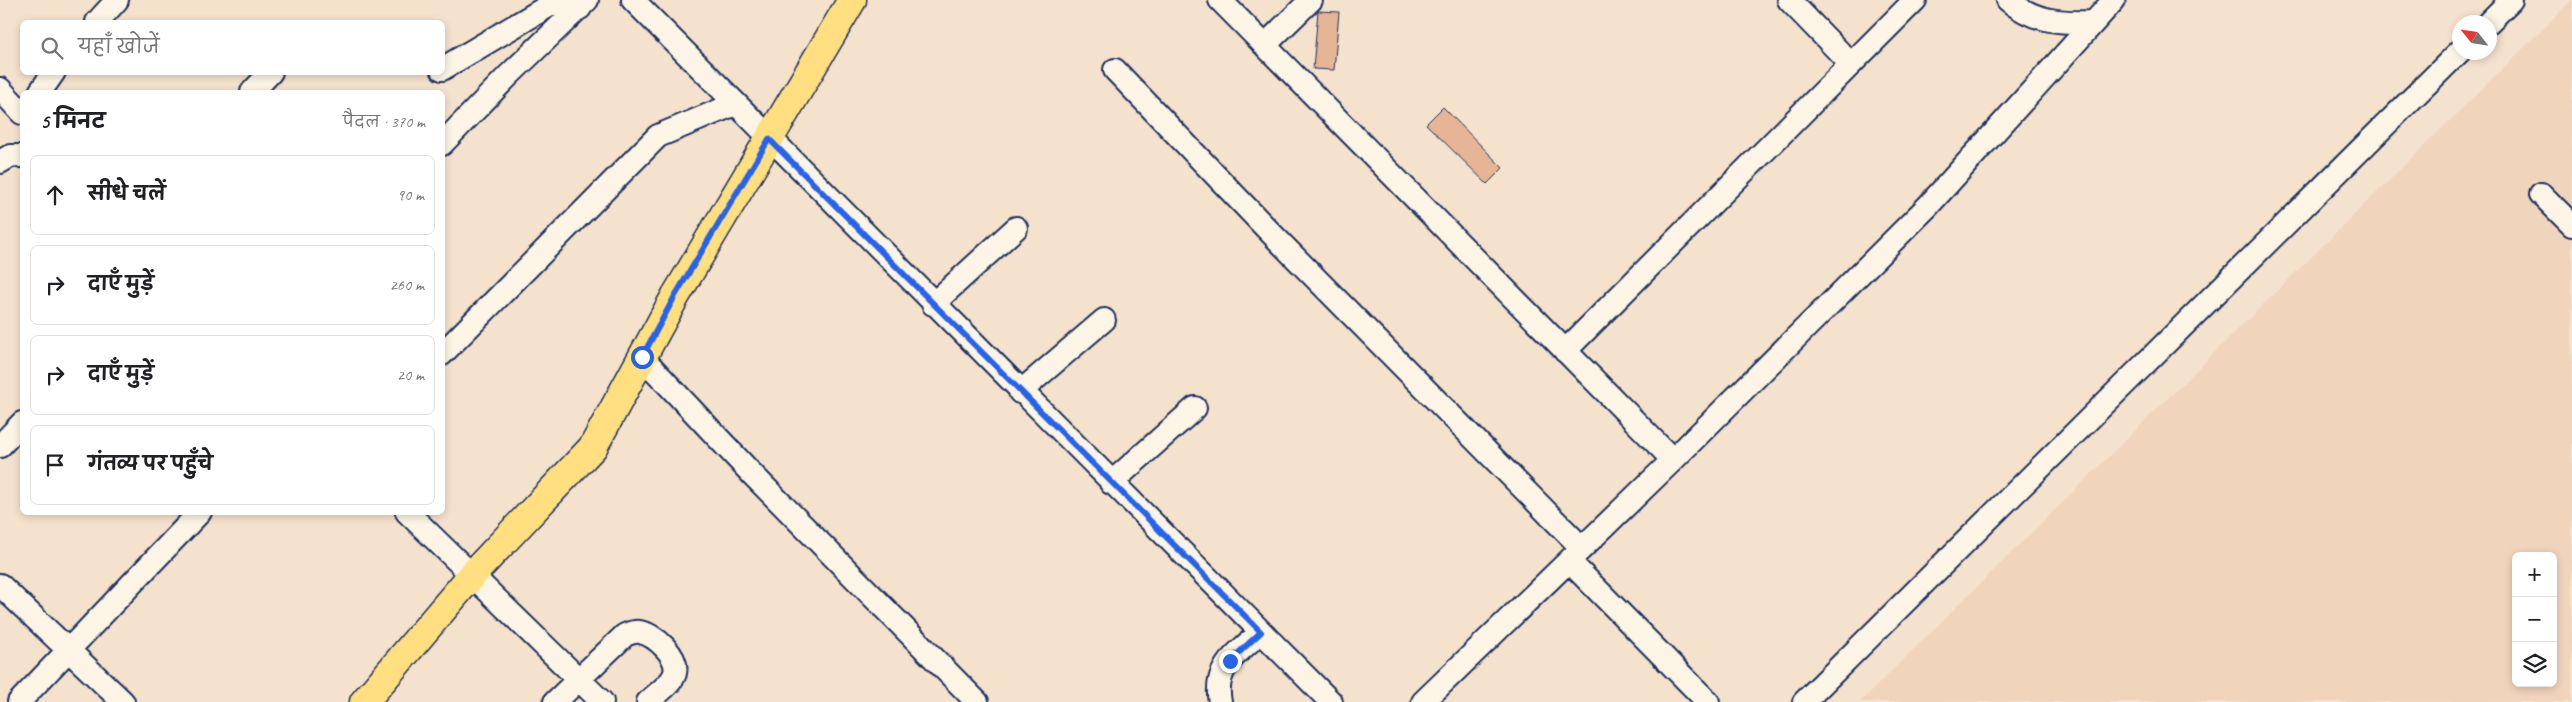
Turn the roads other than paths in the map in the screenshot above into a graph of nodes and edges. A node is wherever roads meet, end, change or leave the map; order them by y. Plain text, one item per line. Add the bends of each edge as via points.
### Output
1 (117, 0) edge
2 (633, 0) edge
3 (852, 0) edge
4 (1220, 0) edge
5 (1310, 0) edge
6 (1789, 0) edge
7 (1915, 0) edge
8 (2008, 0) edge
9 (2114, 0) edge
10 (2511, 0) edge
11 (584, 4) edge
12 (2496, 15) edge
13 (99, 20) edge
14 (2093, 22) junction
15 (1265, 45) junction
16 (2452, 60) edge
17 (1851, 64) junction
18 (445, 69) edge
19 (1115, 70) dead end
20 (52, 75) edge
21 (268, 75) edge
22 (0, 89) edge
23 (41, 90) edge
24 (254, 90) edge
25 (735, 104) junction
26 (20, 110) edge
27 (769, 139) junction
28 (445, 141) edge
29 (20, 156) edge
30 (0, 162) edge
31 (2542, 194) dead end
32 (2572, 225) edge
33 (1016, 228) dead end
34 (933, 304) junction
35 (1104, 320) dead end
36 (445, 351) edge
37 (1565, 351) junction
38 (642, 357) junction
39 (1020, 392) junction
40 (1195, 408) dead end
41 (20, 425) edge
42 (0, 446) edge
43 (1673, 460) junction
44 (1111, 483) junction
45 (197, 515) edge
46 (411, 515) edge
47 (1576, 555) junction
48 (472, 575) junction
49 (0, 585) edge
50 (1261, 632) junction
51 (69, 650) junction
52 (578, 679) junction
53 (1318, 698) edge
54 (19, 702) edge
55 (123, 702) edge
56 (364, 702) edge
57 (555, 702) edge
58 (602, 702) edge
59 (648, 702) edge
60 (978, 702) edge
61 (1220, 702) edge
62 (1423, 702) edge
63 (1708, 702) edge
64 (1804, 702) edge

1 - 13 street
2 - 25 street
3 - 27 main road
4 - 15 street
5 - 15 street
6 - 17 street
7 - 17 street
8 - 14 street via 2032,15 2056,23
9 - 14 street
10 - 12 street
11 - 18 street via 560,2 550,5
11 - 28 street
14 - 43 street via 1928,206
15 - 37 street
16 - 64 street
17 - 37 street
19 - 47 street
20 - 23 street
21 - 24 street
22 - 26 street
25 - 27 street
25 - 36 street via 658,136
27 - 34 street
27 - 38 main road
29 - 30 street via 10,156
31 - 32 street
33 - 34 street
34 - 39 street
35 - 39 street
37 - 43 street
38 - 48 main road via 593,447
38 - 60 street via 752,474
39 - 44 street
40 - 44 street
41 - 42 street
43 - 47 street
44 - 50 street
45 - 51 street
46 - 48 street
47 - 62 street
47 - 63 street
48 - 52 street
48 - 56 main road
49 - 51 street
50 - 53 street
50 - 61 street via 1224,668 1218,685
51 - 54 street
51 - 55 street
52 - 57 street
52 - 58 street
52 - 59 street via 625,635 640,632 662,645 675,666 671,680

